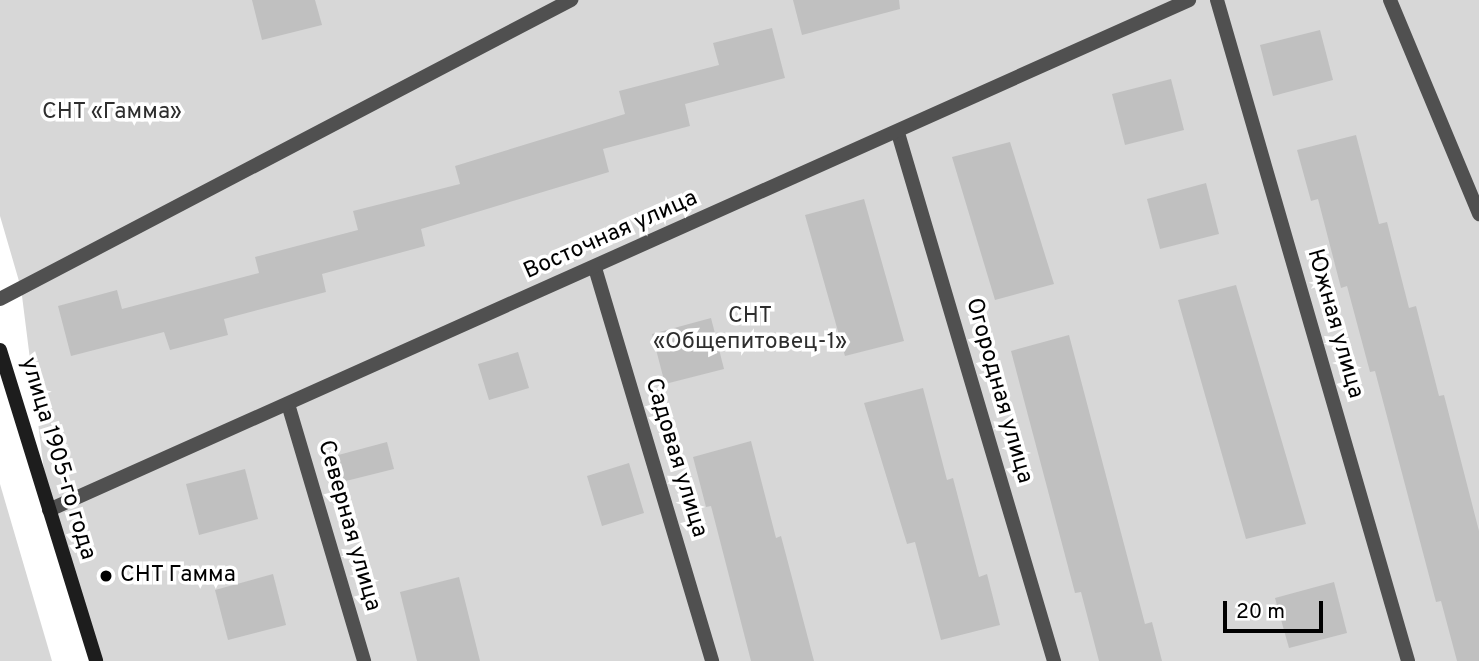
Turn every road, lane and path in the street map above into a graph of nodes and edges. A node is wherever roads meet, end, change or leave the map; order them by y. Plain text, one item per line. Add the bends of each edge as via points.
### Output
1 (571, 0) edge
2 (1189, 0) edge
3 (1217, 0) edge
4 (1390, 0) edge
5 (545, 6) edge
6 (898, 133) junction
7 (1479, 214) edge
8 (595, 268) junction
9 (0, 299) edge
10 (0, 350) edge
11 (288, 404) junction
12 (49, 510) junction
13 (96, 661) edge
14 (364, 661) edge
15 (712, 661) edge
16 (1054, 661) edge
17 (1408, 661) edge

1 - 5 street
2 - 6 street, Восточная улица
3 - 17 street, Южная улица
4 - 7 street
5 - 9 street
6 - 8 street, Восточная улица
6 - 16 street, Огородная улица
8 - 11 street, Восточная улица
8 - 15 street, Садовая улица
10 - 12 street, улица 1905-го года
11 - 12 street, Восточная улица
11 - 14 street, Северная улица
12 - 13 street, улица 1905-го года

